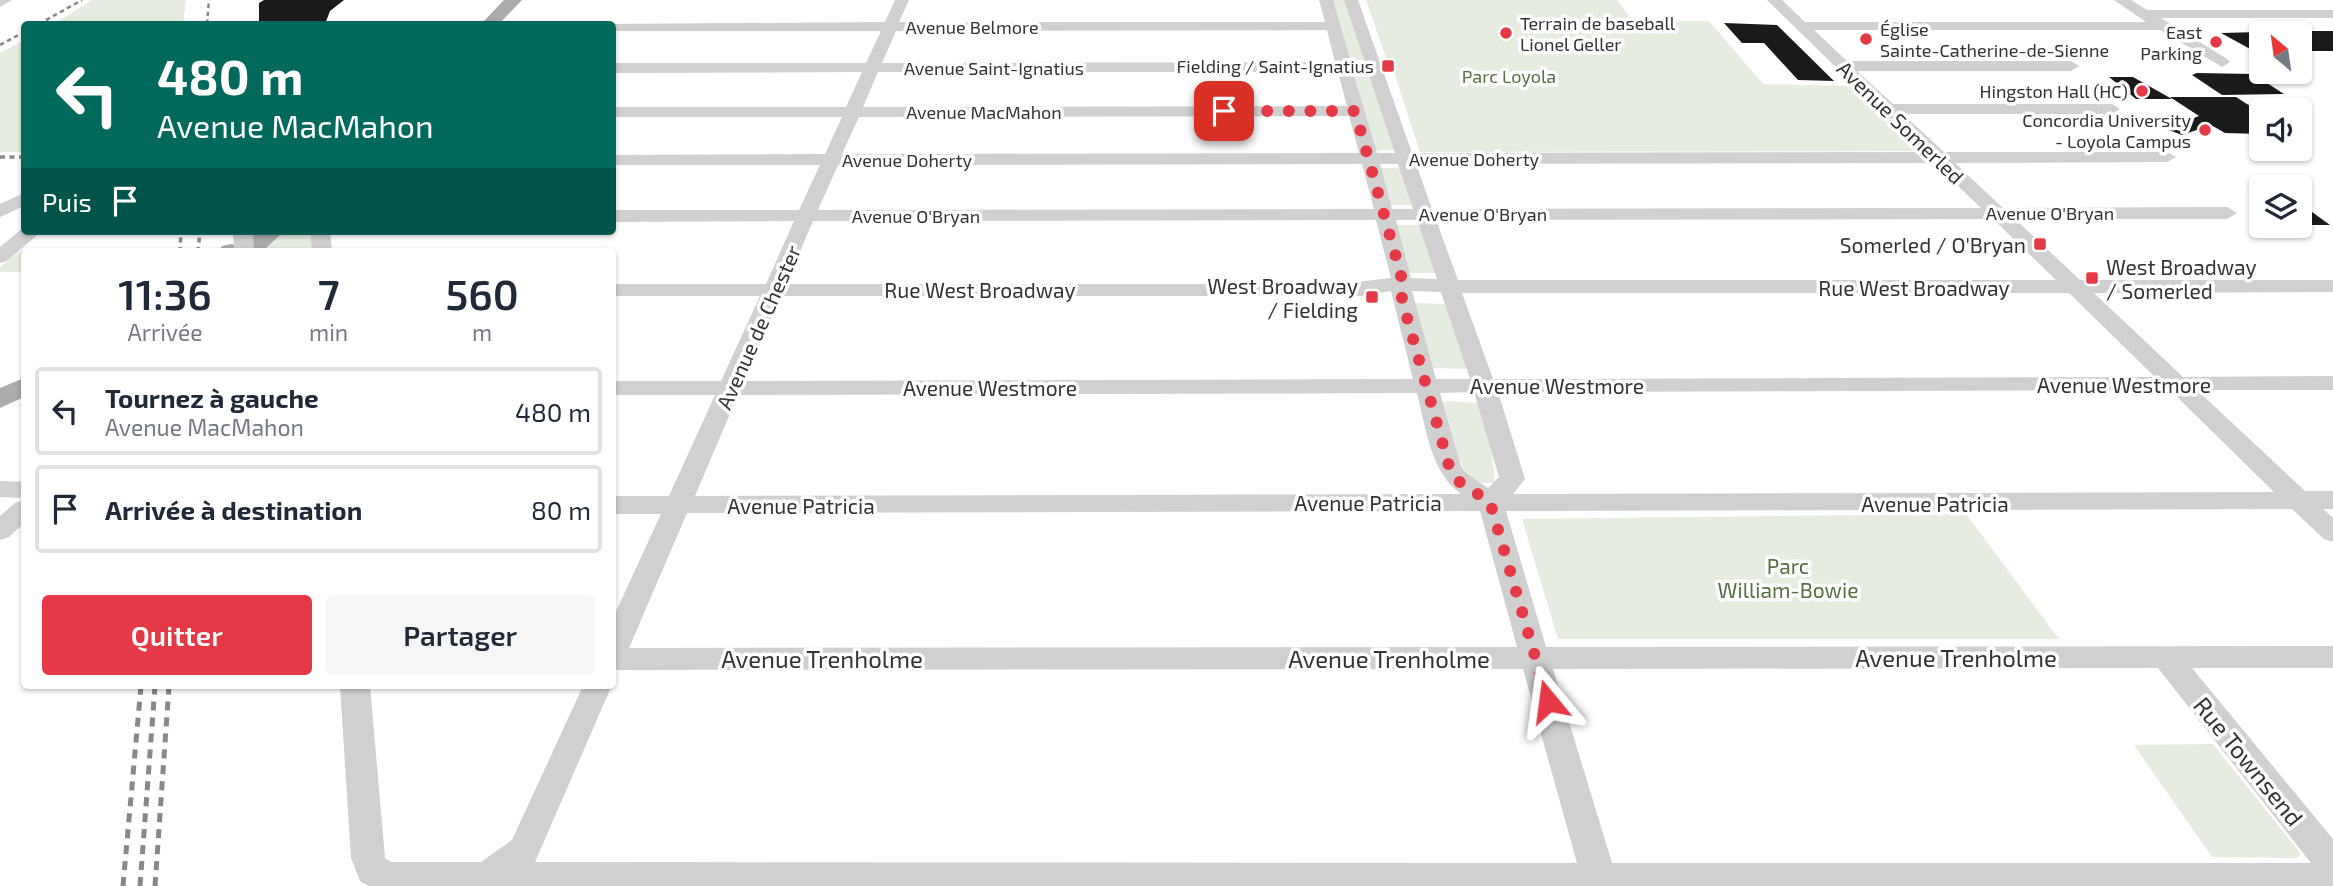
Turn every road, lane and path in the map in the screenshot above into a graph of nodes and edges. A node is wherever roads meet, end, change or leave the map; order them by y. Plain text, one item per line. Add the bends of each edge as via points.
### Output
1 (5, 0) edge
2 (514, 0) edge
3 (529, 0) edge
4 (902, 0) edge
5 (1326, 0) edge
6 (1351, 0) edge
7 (1774, 0) edge
8 (2121, 0) edge
9 (0, 3) edge
10 (2144, 14) junction
11 (2333, 14) edge
12 (492, 21) edge
13 (508, 21) edge
14 (1332, 26) junction
15 (1801, 26) junction
16 (2162, 26) junction
17 (616, 27) edge
18 (891, 27) junction
19 (2222, 62) dead end
20 (1843, 66) junction
21 (2071, 66) dead end
22 (1375, 67) junction
23 (616, 68) edge
24 (1343, 68) junction
25 (873, 69) junction
26 (1888, 109) junction
27 (2112, 109) dead end
28 (1355, 111) junction
29 (616, 112) edge
30 (853, 112) junction
31 (2167, 157) dead end
32 (1938, 158) junction
33 (1368, 159) junction
34 (1405, 159) junction
35 (616, 160) edge
36 (832, 160) junction
37 (21, 201) edge
38 (0, 212) edge
39 (1996, 213) junction
40 (2227, 213) dead end
41 (1384, 215) junction
42 (1423, 215) junction
43 (21, 216) edge
44 (616, 216) edge
45 (807, 216) junction
46 (27, 235) edge
47 (0, 257) edge
48 (2073, 286) junction
49 (2333, 286) edge
50 (1402, 288) junction
51 (1449, 288) junction
52 (616, 290) edge
53 (775, 290) junction
54 (21, 378) edge
55 (2175, 383) junction
56 (2333, 383) edge
57 (1485, 385) junction
58 (1426, 386) junction
59 (21, 388) edge
60 (616, 388) edge
61 (731, 388) junction
62 (0, 389) edge
63 (0, 399) edge
64 (0, 489) edge
65 (21, 490) edge
66 (2298, 500) junction
67 (2333, 500) edge
68 (1490, 502) junction
69 (616, 505) edge
70 (679, 505) junction
71 (21, 512) edge
72 (0, 531) edge
73 (2333, 533) edge
74 (616, 647) edge
75 (616, 656) edge
76 (1535, 657) junction
77 (2166, 657) junction
78 (2333, 657) edge
79 (355, 689) edge
80 (597, 689) edge
81 (2333, 865) edge
82 (2333, 878) edge
83 (481, 882) edge
84 (1600, 882) edge

1 - 9 street
2 - 12 main road
3 - 13 main road
4 - 18 street, Avenue de Chester
5 - 14 street
6 - 22 street
7 - 15 street, Avenue Somerled
8 - 10 street
10 - 11 street
10 - 16 street
14 - 18 street, Avenue Belmore
14 - 24 street
15 - 16 street
15 - 20 street, Avenue Somerled
16 - 19 street
17 - 18 street, Avenue Belmore
18 - 25 street, Avenue de Chester
20 - 21 street
20 - 26 street, Avenue Somerled
22 - 24 street, Avenue Saint-Ignatius
22 - 34 street
23 - 25 street, Avenue Saint-Ignatius
24 - 25 street, Avenue Saint-Ignatius
24 - 28 street
25 - 30 street, Avenue de Chester
26 - 27 street
26 - 32 street, Avenue Somerled
28 - 30 street, Avenue MacMahon
28 - 33 street
29 - 30 street, Avenue MacMahon
30 - 36 street, Avenue de Chester
31 - 32 street, Avenue Doherty
32 - 34 street, Avenue Doherty
32 - 39 street, Avenue Somerled
33 - 34 street, Avenue Doherty
33 - 36 street, Avenue Doherty
33 - 41 street
34 - 42 street
35 - 36 street, Avenue Doherty
36 - 45 street, Avenue de Chester
37 - 38 street
38 - 43 street
39 - 40 street, Avenue O'Bryan
39 - 42 street, Avenue O'Bryan
39 - 48 street, Avenue Somerled
41 - 42 street, Avenue O'Bryan
41 - 45 street, Avenue O'Bryan
41 - 50 street
42 - 51 street
44 - 45 street, Avenue O'Bryan
45 - 53 street, Avenue de Chester
46 - 47 street
48 - 49 street, Rue West Broadway
48 - 51 street, Rue West Broadway
48 - 55 street, Avenue Somerled
50 - 51 street, Rue West Broadway
50 - 53 street, Rue West Broadway
50 - 58 street
51 - 57 street
52 - 53 street, Rue West Broadway
53 - 61 street, Avenue de Chester
54 - 62 main road
55 - 56 street, Avenue Westmore
55 - 57 street, Avenue Westmore
55 - 66 street, Avenue Somerled
57 - 58 street, Avenue Westmore
57 - 68 street via 1512,479
58 - 61 street, Avenue Westmore
58 - 68 street via 1452,474
59 - 63 main road
60 - 61 street, Avenue Westmore
61 - 70 street, Avenue de Chester
64 - 65 street
66 - 67 street, Avenue Patricia
66 - 68 street, Avenue Patricia
66 - 73 street, Avenue Somerled
68 - 70 street, Avenue Patricia
68 - 76 street
69 - 70 street, Avenue Patricia
70 - 74 street, Avenue de Chester
71 - 72 street
75 - 76 street, Avenue Trenholme
76 - 77 street, Avenue Trenholme
76 - 84 street
77 - 78 street, Avenue Trenholme
77 - 81 street, Rue Townsend
79 - 83 street via 372,870 387,878
80 - 83 street via 524,851
82 - 84 street
83 - 84 street

